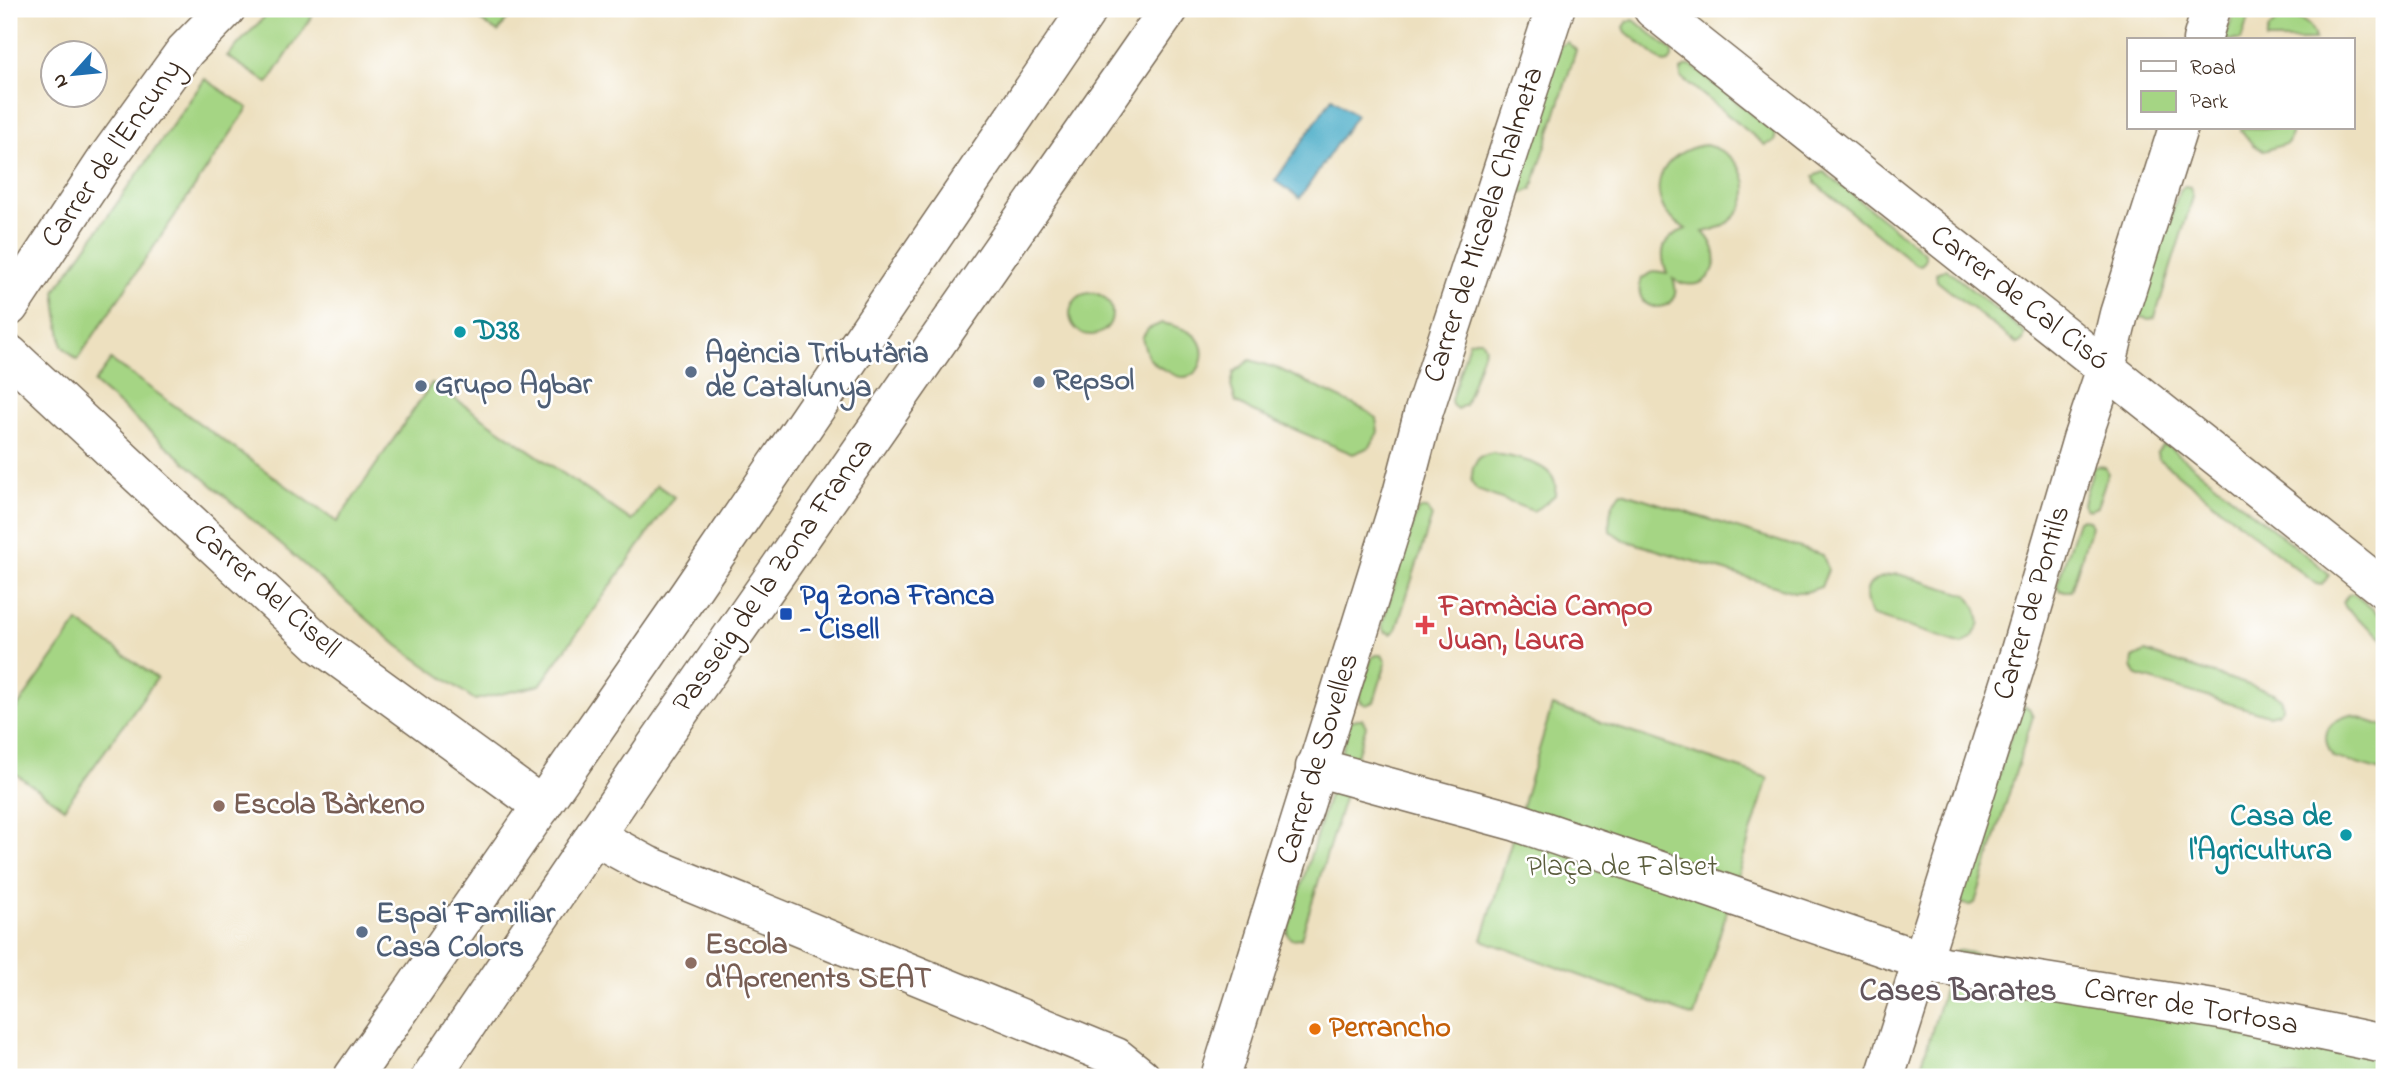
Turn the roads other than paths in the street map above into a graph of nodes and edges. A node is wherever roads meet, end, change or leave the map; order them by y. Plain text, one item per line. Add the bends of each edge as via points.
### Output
1 (226, 9) edge
2 (1088, 9) edge
3 (1169, 9) edge
4 (1555, 9) edge
5 (1653, 9) edge
6 (2211, 9) edge
7 (2203, 38) edge
8 (2177, 130) edge
9 (9, 307) edge
10 (9, 354) edge
11 (2106, 368) junction
12 (1416, 441) joint
13 (2384, 589) edge
14 (1315, 767) junction
15 (542, 806) junction
16 (594, 836) junction
17 (1921, 959) junction
18 (2384, 1044) edge
19 (353, 1077) edge
20 (431, 1077) edge
21 (1141, 1077) edge
22 (1220, 1077) edge
23 (1885, 1077) edge

1 - 9 street, Carrer de l'Encuny via 177,61 101,166
2 - 15 street, Passeig de la Zona Franca
3 - 16 street, Passeig de la Zona Franca
4 - 12 street, Carrer de Micaela Chalmeta
5 - 11 street, Carrer de Cal Cisó
6 - 7 street
8 - 11 street, Carrer de Pontils
10 - 15 street, Carrer del Cisell via 321,645
11 - 13 street, Carrer de Cal Cisó
11 - 17 street, Carrer de Pontils
12 - 14 street, Carrer de Sovelles
14 - 17 street, Carrer de Tortosa via 1517,822
14 - 22 street, Carrer de Sovelles
15 - 16 street, Carrer del Cisell
15 - 19 street, Passeig de la Zona Franca
16 - 20 street, Passeig de la Zona Franca
16 - 21 street via 671,876 1116,1057
17 - 18 street, Carrer de Tortosa via 2220,1010
17 - 23 street, Carrer de Pontils

